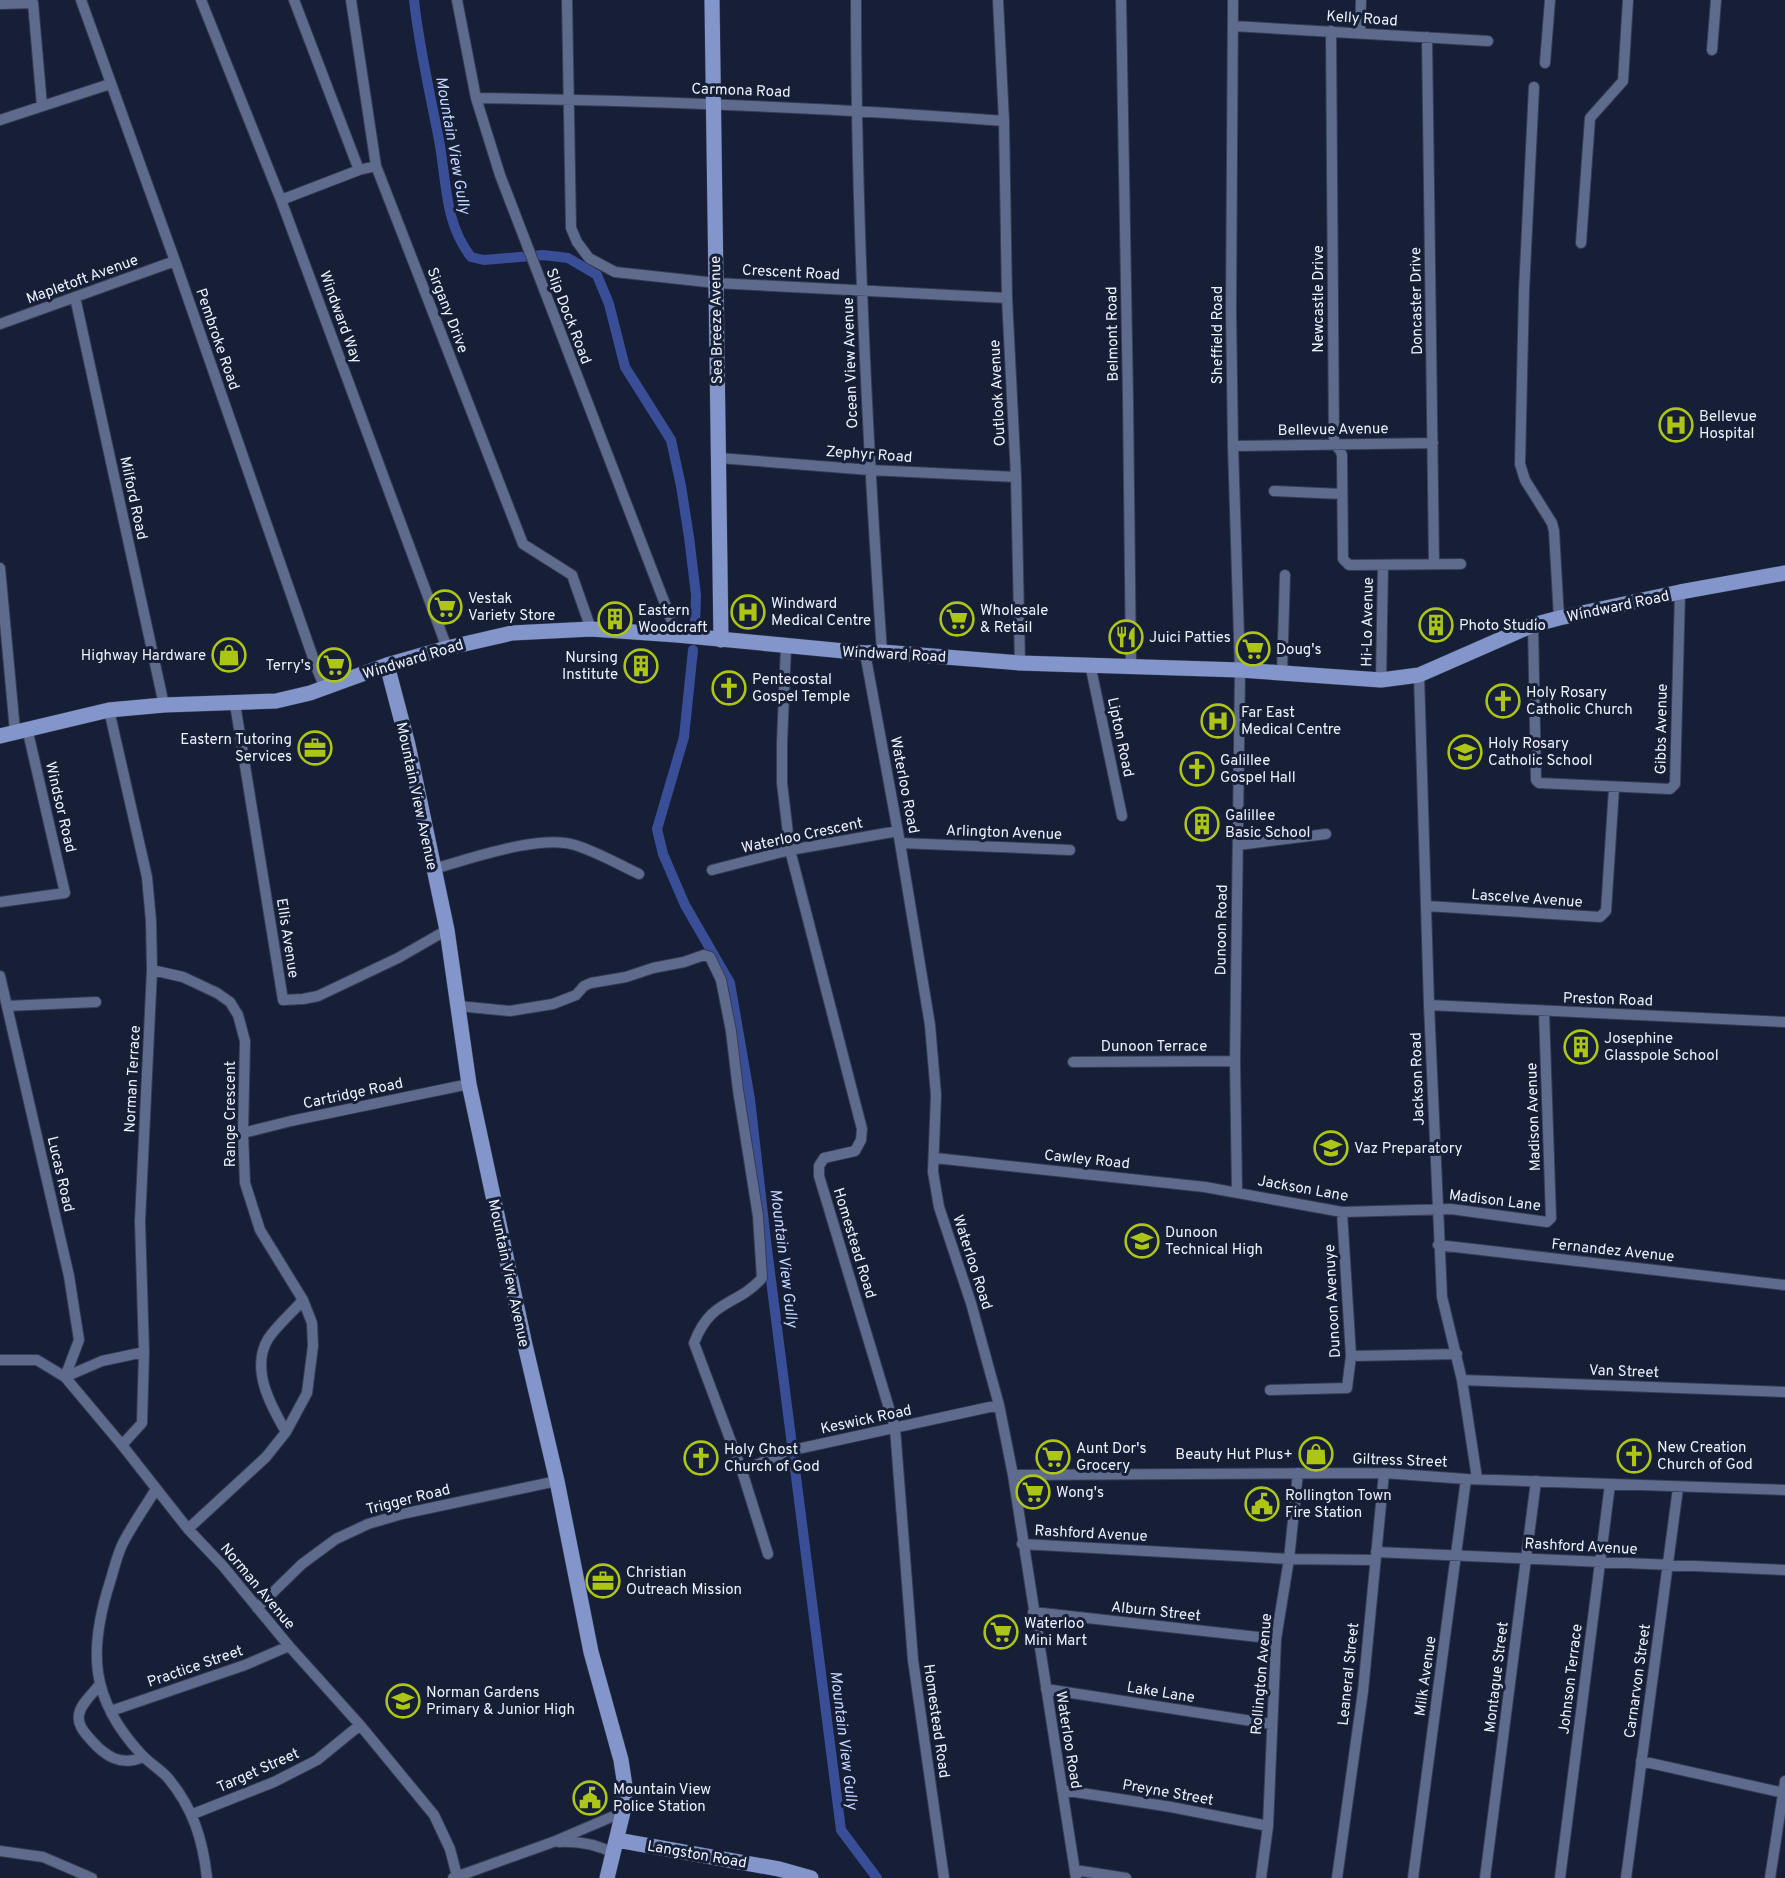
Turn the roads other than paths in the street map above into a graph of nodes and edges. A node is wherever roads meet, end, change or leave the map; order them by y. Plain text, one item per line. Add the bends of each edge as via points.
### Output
1 (81, 0) edge
2 (201, 0) edge
3 (294, 0) edge
4 (351, 0) edge
5 (458, 0) edge
6 (567, 0) edge
7 (712, 0) edge
8 (856, 0) edge
9 (998, 0) edge
10 (1121, 0) edge
11 (1233, 0) edge
12 (1361, 0) edge
13 (1550, 0) edge
14 (1628, 0) edge
15 (1716, 0) edge
16 (0, 4) edge
17 (1233, 26) junction
18 (1331, 32) junction
19 (1360, 33) junction
20 (1427, 37) junction
21 (1488, 41) dead end
22 (1712, 50) dead end
23 (1545, 63) dead end
24 (110, 84) junction
25 (1534, 87) dead end
26 (477, 99) junction
27 (570, 100) junction
28 (712, 104) junction
29 (42, 106) junction
30 (856, 110) junction
31 (0, 120) edge
32 (1004, 121) junction
33 (376, 166) junction
34 (358, 170) junction
35 (281, 200) junction
36 (1581, 243) dead end
37 (175, 261) junction
38 (716, 283) junction
39 (862, 291) junction
40 (75, 297) junction
41 (1007, 298) junction
42 (0, 324) edge
43 (1433, 443) junction
44 (1334, 444) junction
45 (1233, 446) junction
46 (719, 458) junction
47 (870, 470) junction
48 (1016, 477) junction
49 (1274, 491) dead end
50 (1342, 494) junction
51 (1434, 564) junction
52 (1461, 564) dead end
53 (1383, 565) junction
54 (0, 568) edge
55 (1785, 573) edge
56 (1285, 575) dead end
57 (1680, 592) junction
58 (1559, 618) junction
59 (1533, 625) junction
60 (591, 629) junction
61 (677, 635) junction
62 (721, 640) junction
63 (786, 646) junction
64 (447, 648) junction
65 (882, 652) junction
66 (865, 653) junction
67 (1020, 663) junction
68 (1090, 664) junction
69 (387, 665) junction
70 (1131, 667) junction
71 (1240, 670) junction
72 (1282, 674) junction
73 (1419, 675) junction
74 (1381, 680) junction
75 (325, 688) junction
76 (235, 704) junction
77 (164, 705) junction
78 (110, 710) junction
79 (21, 730) junction
80 (0, 736) edge
81 (1614, 788) junction
82 (1122, 816) dead end
83 (898, 831) junction
84 (1326, 834) dead end
85 (900, 843) junction
86 (1238, 845) junction
87 (789, 850) junction
88 (1070, 850) dead end
89 (433, 869) junction
90 (712, 870) dead end
91 (639, 874) dead end
92 (0, 902) edge
93 (1427, 906) junction
94 (447, 930) junction
95 (152, 970) junction
96 (0, 976) edge
97 (96, 1002) dead end
98 (1429, 1005) junction
99 (7, 1006) junction
100 (458, 1006) junction
101 (1544, 1012) junction
102 (1785, 1022) edge
103 (1234, 1061) junction
104 (1073, 1062) dead end
105 (469, 1084) junction
106 (243, 1132) junction
107 (935, 1158) junction
108 (1237, 1191) junction
109 (1437, 1209) junction
110 (1342, 1212) junction
111 (1550, 1221) joint
112 (1438, 1245) junction
113 (1785, 1285) edge
114 (303, 1300) junction
115 (144, 1352) junction
116 (1457, 1354) junction
117 (1352, 1356) junction
118 (0, 1360) edge
119 (65, 1377) junction
120 (1462, 1380) junction
121 (1270, 1390) dead end
122 (1785, 1392) edge
123 (999, 1405) junction
124 (895, 1428) junction
125 (286, 1432) junction
126 (122, 1445) junction
127 (742, 1471) junction
128 (1298, 1473) junction
129 (1384, 1473) junction
130 (1013, 1475) junction
131 (1472, 1478) junction
132 (1536, 1480) junction
133 (557, 1481) junction
134 (1610, 1484) junction
135 (1678, 1488) junction
136 (156, 1489) junction
137 (1785, 1490) edge
138 (188, 1529) junction
139 (1023, 1544) junction
140 (768, 1554) dead end
141 (1456, 1555) junction
142 (1375, 1556) junction
143 (1526, 1558) junction
144 (1289, 1559) junction
145 (1600, 1562) junction
146 (1668, 1565) junction
147 (1785, 1570) edge
148 (257, 1608) junction
149 (1033, 1612) junction
150 (1276, 1639) junction
151 (289, 1646) junction
152 (99, 1685) junction
153 (1046, 1689) junction
154 (111, 1711) junction
155 (1271, 1724) junction
156 (360, 1725) junction
157 (142, 1757) junction
158 (1641, 1761) junction
159 (1785, 1780) edge
160 (1062, 1790) junction
161 (1784, 1792) edge
162 (624, 1812) junction
163 (193, 1814) junction
164 (1268, 1826) junction
165 (553, 1842) junction
166 (615, 1847) junction
167 (0, 1851) edge
168 (1076, 1874) edge
169 (455, 1877) edge
170 (92, 1878) edge
171 (207, 1878) edge
172 (607, 1878) edge
173 (811, 1878) edge
174 (944, 1878) edge
175 (1126, 1878) edge
176 (1261, 1878) edge
177 (1337, 1878) edge
178 (1413, 1878) edge
179 (1485, 1878) edge
180 (1560, 1878) edge
181 (1626, 1878) edge
182 (1770, 1878) edge

1 - 24 street, Pembroke Road
2 - 35 street, Windward Way
3 - 34 street
4 - 33 street, Sirgany Drive
5 - 26 street, Slip Dock Road
6 - 27 street, Crescent Road
7 - 28 main road, Sea Breeze Avenue
8 - 30 street, Ocean View Avenue
9 - 32 street, Outlook Avenue
10 - 70 street, Belmont Road
11 - 17 street, Sheffield Road
12 - 19 street
13 - 23 street
14 - 36 street via 1623,81 1590,118
15 - 22 street
16 - 29 street via 33,3
17 - 18 street, Kelly Road
17 - 45 street, Sheffield Road
18 - 19 street, Kelly Road
18 - 44 street, Newcastle Drive
19 - 20 street, Kelly Road
20 - 21 street, Kelly Road
20 - 43 street, Doncaster Drive
24 - 29 street
24 - 37 street, Pembroke Road
25 - 58 street via 1524,269 1520,464 1525,480 1552,523
26 - 27 street, Carmona Road
26 - 61 street, Slip Dock Road via 500,176
27 - 28 street, Carmona Road
27 - 38 street, Crescent Road via 571,228 583,250 615,272
28 - 30 street, Carmona Road
28 - 38 main road, Sea Breeze Avenue
29 - 31 street
30 - 32 street, Carmona Road
30 - 39 street, Ocean View Avenue
32 - 41 street, Outlook Avenue
33 - 34 street
33 - 60 street, Sirgany Drive via 523,544 572,574
34 - 35 street
35 - 64 street, Windward Way
37 - 40 street, Mapletoft Avenue
37 - 75 street, Pembroke Road
38 - 39 street, Crescent Road
38 - 46 main road, Sea Breeze Avenue
39 - 41 street, Crescent Road
39 - 47 street, Ocean View Avenue
40 - 42 street, Mapletoft Avenue
40 - 77 street, Milford Road
41 - 48 street, Outlook Avenue
43 - 44 street, Bellevue Avenue
43 - 51 street, Doncaster Drive
44 - 45 street, Bellevue Avenue
44 - 50 street, Newcastle Drive via 1342,455
45 - 71 street, Sheffield Road
46 - 47 street, Zephyr Road
46 - 62 main road, Sea Breeze Avenue
47 - 48 street, Zephyr Road
47 - 65 street, Ocean View Avenue
48 - 67 street, Outlook Avenue
49 - 50 street
50 - 53 street, Newcastle Drive via 1345,563
51 - 52 street
51 - 53 street
53 - 74 street, Hi-Lo Avenue
54 - 79 street, Windsor Road
55 - 57 main road, Windward Road
56 - 72 street
57 - 58 main road, Windward Road
57 - 81 street, Gibbs Avenue via 1675,784 1670,789
58 - 59 main road, Windward Road
59 - 73 main road, Windward Road
59 - 81 street, Gibbs Avenue via 1536,780
60 - 61 main road, Windward Road
60 - 64 main road, Windward Road via 512,633
61 - 62 main road, Windward Road
62 - 63 main road, Windward Road
63 - 66 main road, Windward Road
63 - 87 street, Homestead Road via 782,763
64 - 69 main road, Windward Road
65 - 66 main road, Windward Road
65 - 67 main road, Windward Road
66 - 83 street, Waterloo Road
67 - 68 main road, Windward Road
68 - 70 main road, Windward Road
68 - 82 street, Lipton Road
69 - 75 main road, Windward Road
69 - 89 main road, Mountain View Avenue
70 - 71 main road, Windward Road
71 - 72 main road, Windward Road
71 - 86 street, Dunoon Road
72 - 74 main road, Windward Road
73 - 74 main road, Windward Road
73 - 93 street, Jackson Road
75 - 76 main road, Windward Road via 276,701
76 - 77 main road, Windward Road
76 - 94 street, Ellis Avenue via 282,1000 318,996
77 - 78 main road, Windward Road
78 - 79 main road, Windward Road
78 - 95 street, Norman Terrace via 147,877
79 - 80 main road, Windward Road
79 - 92 street, Windsor Road via 65,893
81 - 93 street, Lascelve Avenue via 1606,911 1600,917
83 - 85 street, Waterloo Road
83 - 87 street, Waterloo Crescent
84 - 86 street
85 - 88 street, Arlington Avenue
85 - 107 street, Waterloo Road via 930,1025 936,1095
86 - 103 street, Dunoon Road
87 - 90 street, Waterloo Crescent
87 - 124 street, Homestead Road via 862,1129 855,1151 824,1158 819,1176
89 - 91 street via 535,843 557,842 574,844
89 - 94 main road, Mountain View Avenue
93 - 98 street, Jackson Road
94 - 100 main road, Mountain View Avenue
95 - 106 street, Range Crescent via 183,977 217,993 230,1002 238,1015 245,1041
95 - 115 street, Norman Terrace via 140,1221
96 - 99 street, Lucas Road
97 - 99 street
98 - 101 street, Preston Road
98 - 109 street, Jackson Road
99 - 119 street, Lucas Road via 69,1276 79,1340
100 - 105 main road, Mountain View Avenue
100 - 127 street via 510,1011 553,1004 576,995 591,983 704,955 710,957 721,980 731,1031 758,1216 762,1278 715,1309 694,1343
101 - 102 street, Preston Road
101 - 111 street, Madison Avenue
103 - 104 street, Dunoon Terrace
103 - 108 street, Dunoon Road
105 - 106 street, Cartridge Road
105 - 133 main road, Mountain View Avenue
106 - 114 street, Range Crescent via 245,1183 260,1230
107 - 108 street, Cawley Road
107 - 123 street, Waterloo Road via 933,1172 939,1208
108 - 110 street, Jackson Lane
109 - 110 street, Jackson Lane
109 - 111 street, Madison Lane
109 - 112 street, Jackson Road
110 - 117 street, Dunoon Avenuye
112 - 113 street, Fernandez Avenue
112 - 116 street, Jackson Road via 1442,1297
114 - 125 street, Range Crescent via 312,1323 313,1346 307,1392
114 - 125 street via 269,1337 261,1361 268,1395
115 - 119 street via 102,1361
115 - 126 street, Norman Terrace via 142,1423
116 - 117 street
116 - 120 street, Jackson Road
117 - 121 street, Dunoon Avenuye via 1347,1388
118 - 119 street, Norman Avenue via 37,1360
119 - 126 street, Norman Avenue
120 - 122 street, Van Street
120 - 131 street, Jackson Road
123 - 124 street, Keswick Road
123 - 130 street, Waterloo Road
124 - 127 street, Keswick Road via 786,1452
124 - 174 street, Homestead Road via 913,1660
125 - 138 street, Range Crescent
126 - 136 street, Norman Avenue
127 - 140 street
128 - 129 street, Giltress Street
128 - 130 street, Giltress Street
128 - 144 street, Rollington Avenue
129 - 131 street, Giltress Street
129 - 142 street, Leaneral Street
130 - 139 street, Waterloo Road
131 - 132 street, Giltress Street
131 - 141 street, Milk Avenue
132 - 134 street, Giltress Street
132 - 143 street, Montague Street
133 - 148 street, Trigger Road via 368,1524 336,1539 302,1564
133 - 162 main road, Mountain View Avenue via 591,1652 621,1761
134 - 135 street, Giltress Street
134 - 145 street, Johnson Terrace
135 - 137 street, Giltress Street
135 - 146 street, Carnarvon Street
136 - 138 street, Norman Avenue
136 - 152 street via 122,1545 102,1607 96,1657
138 - 148 street, Norman Avenue
139 - 144 street, Rashford Avenue
139 - 149 street, Waterloo Road
141 - 142 street, Rashford Avenue
141 - 143 street, Rashford Avenue
141 - 178 street, Milk Avenue
142 - 144 street, Rashford Avenue
142 - 177 street, Leaneral Street via 1363,1691
143 - 145 street, Rashford Avenue
143 - 179 street, Montague Street
144 - 150 street, Rollington Avenue
145 - 146 street, Rashford Avenue
145 - 180 street, Johnson Terrace
146 - 147 street, Rashford Avenue
146 - 158 street, Carnarvon Street
148 - 151 street, Norman Avenue
149 - 150 street, Alburn Street
149 - 153 street, Waterloo Road
150 - 155 street, Rollington Avenue
151 - 154 street, Practice Street
151 - 156 street, Norman Avenue
152 - 154 street
152 - 157 street via 78,1714 81,1728 103,1754 113,1759 135,1761
153 - 155 street, Lake Lane
153 - 160 street, Waterloo Road
154 - 157 street
155 - 164 street, Rollington Avenue
156 - 163 street, Target Street via 318,1760
156 - 169 street, Norman Avenue via 434,1815 450,1849
157 - 163 street via 167,1777
158 - 161 street
158 - 181 street, Carnarvon Street
159 - 161 street
160 - 164 street, Preyne Street
160 - 168 street, Waterloo Road
161 - 182 street
162 - 165 street
162 - 166 main road, Mountain View Avenue
163 - 171 street via 205,1853
164 - 176 street, Rollington Avenue
165 - 166 street
165 - 169 street
166 - 172 main road, Mountain View Avenue
166 - 173 main road, Langston Road via 779,1869
167 - 170 street via 43,1857
168 - 175 street

